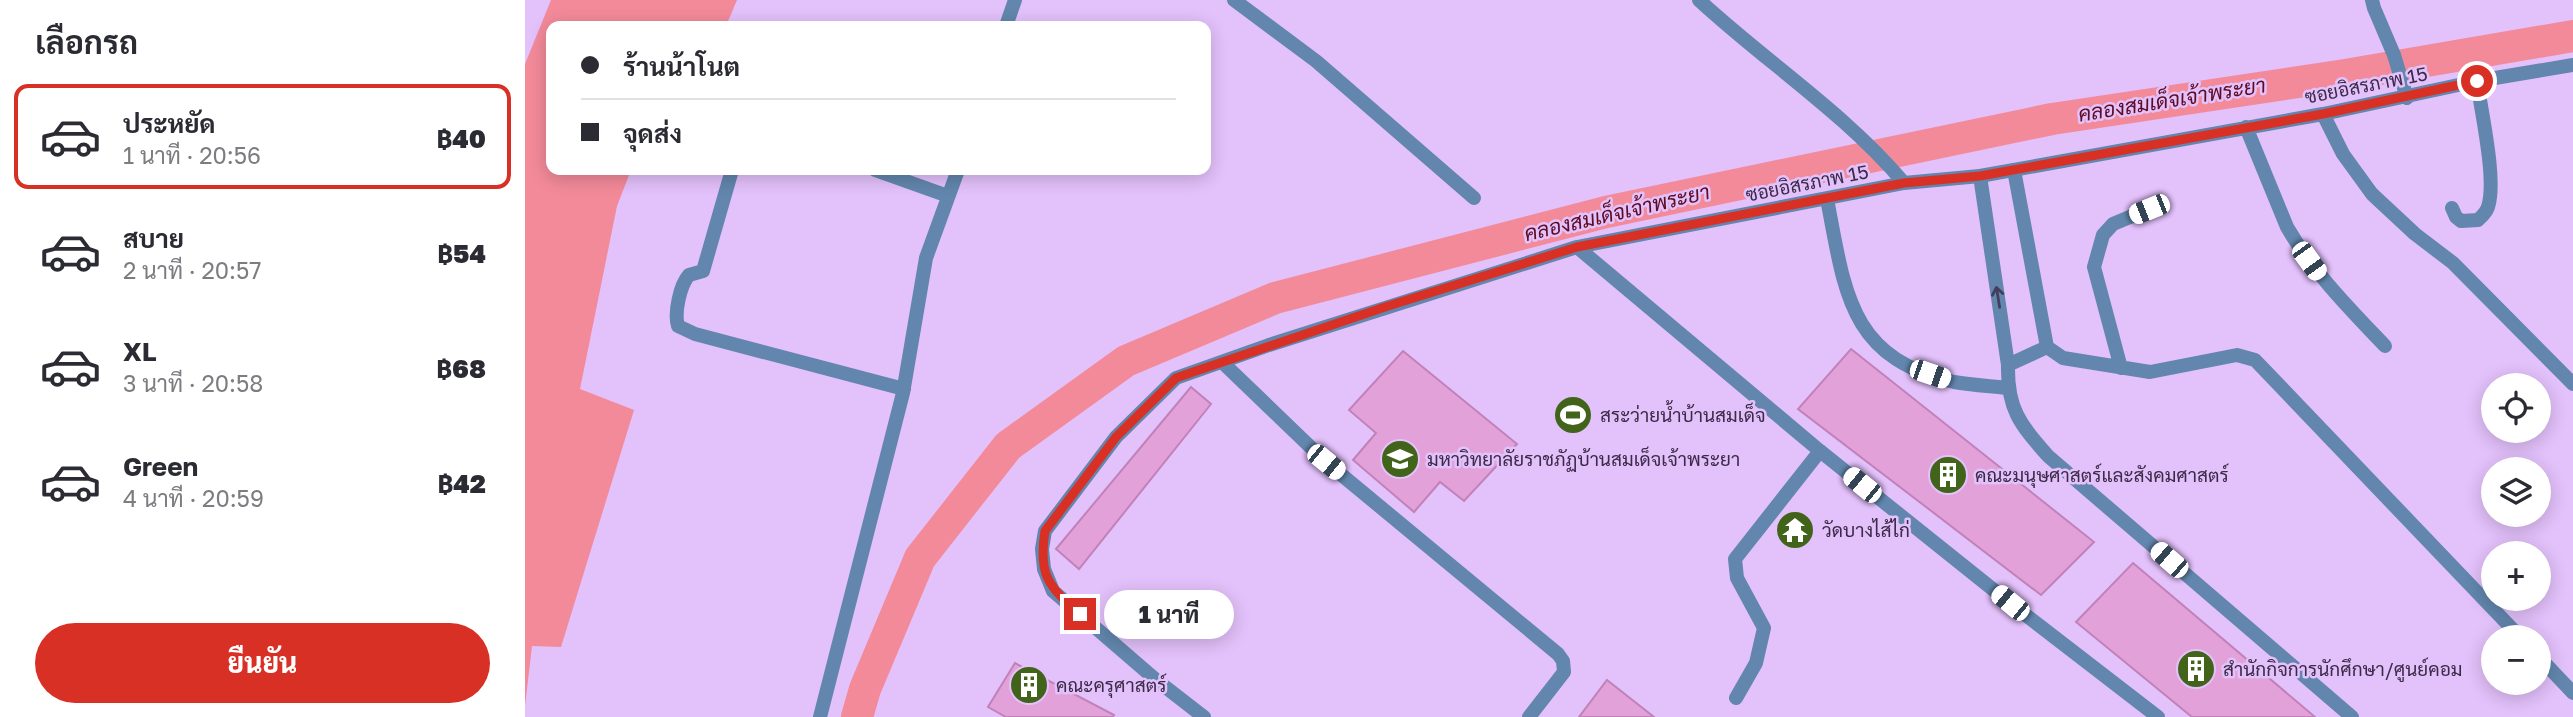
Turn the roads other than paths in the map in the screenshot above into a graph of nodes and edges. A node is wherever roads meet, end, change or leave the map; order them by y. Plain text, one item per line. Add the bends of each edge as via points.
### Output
1 (1014, 0) edge
2 (1234, 0) edge
3 (1699, 0) edge
4 (2372, 0) edge
5 (1008, 21) edge
6 (2573, 65) edge
7 (2477, 81) junction
8 (2407, 98) junction
9 (2323, 114) junction
10 (2246, 127) junction
11 (2014, 170) junction
12 (731, 175) edge
13 (889, 175) edge
14 (956, 175) edge
15 (1980, 176) junction
16 (1904, 183) junction
17 (948, 196) junction
18 (1474, 198) dead end
19 (1827, 199) junction
20 (2452, 208) dead end
21 (2149, 209) dead end
22 (1577, 247) junction
23 (2385, 346) dead end
24 (2046, 347) junction
25 (1222, 362) junction
26 (2008, 365) junction
27 (2121, 368) junction
28 (2573, 384) edge
29 (2008, 388) junction
30 (904, 389) junction
31 (1820, 451) junction
32 (2509, 625) edge
33 (2551, 670) edge
34 (2573, 693) edge
35 (1736, 698) dead end
36 (820, 717) edge
37 (1204, 717) edge
38 (1529, 717) edge
39 (2158, 717) edge
40 (2352, 717) edge

1 - 5 street
2 - 18 street via 1316,61
3 - 16 street via 1866,143
4 - 8 street
6 - 7 street, ซอยอิสรภาพ 15
7 - 8 street, ซอยอิสรภาพ 15
7 - 20 street via 2491,181 2489,204 2478,220 2461,221
8 - 9 street, ซอยอิสรภาพ 15
9 - 10 street, ซอยอิสรภาพ 15
9 - 28 street via 2343,154 2372,194 2453,263
10 - 11 street, ซอยอิสรภาพ 15
10 - 23 street via 2295,241 2323,281
11 - 15 street, ซอยอิสรภาพ 15
11 - 24 street
12 - 30 street via 703,271 689,275 684,283 678,326 708,338
13 - 17 street
14 - 17 street
15 - 16 street, ซอยอิสรภาพ 15
26 -> 15 street
16 - 19 street, ซอยอิสรภาพ 15
17 - 30 street via 926,258
19 - 22 street, ซอยอิสรภาพ 15
19 - 29 street via 1844,285 1855,313 1878,346 1907,366 1954,382
21 - 27 street via 2113,224 2103,235 2094,267
22 - 25 street, ซอยอิสรภาพ 15
22 - 31 street
24 - 26 street
24 - 27 street via 2063,358
25 - 37 street, ซอยอิสรภาพ 15 via 1176,378 1116,437 1045,531 1042,549 1053,591
25 - 38 street via 1326,462 1558,654 1564,672
26 - 29 street
27 - 32 street via 2150,372 2237,355 2255,360
29 - 40 street via 2019,422 2048,456
30 - 36 street
31 - 35 street via 1735,559 1737,578 1765,628 1756,663
31 - 39 street
33 - 34 street

